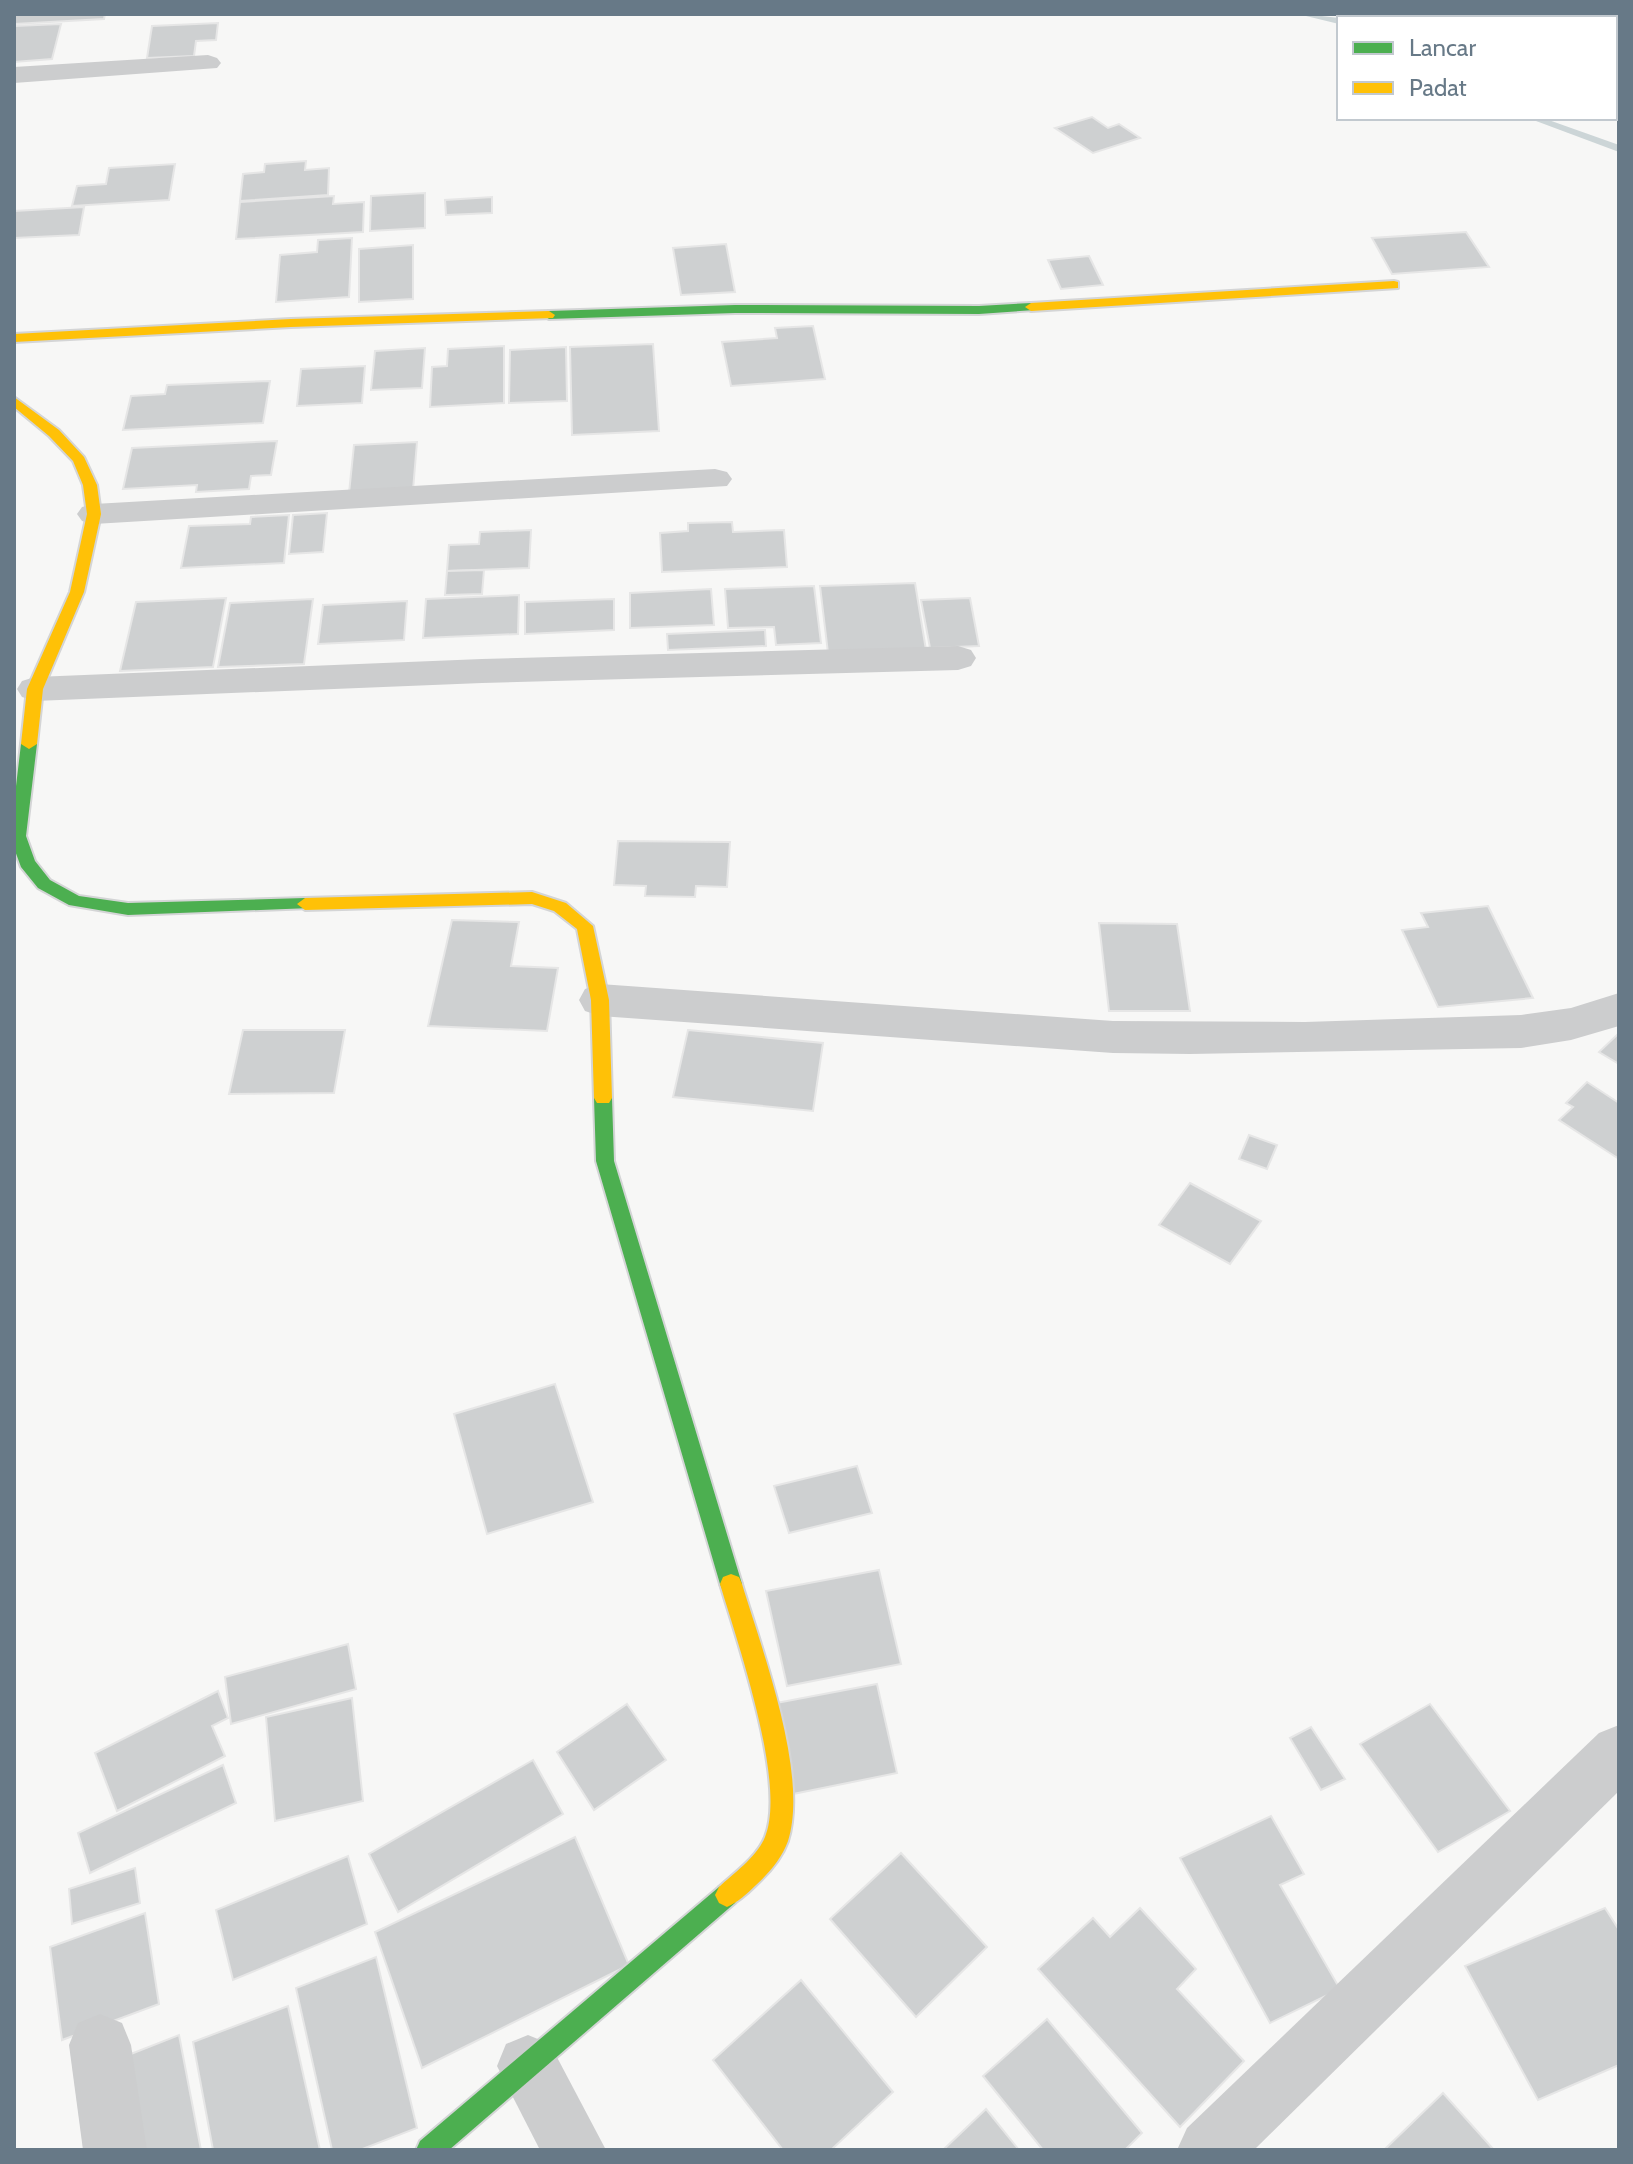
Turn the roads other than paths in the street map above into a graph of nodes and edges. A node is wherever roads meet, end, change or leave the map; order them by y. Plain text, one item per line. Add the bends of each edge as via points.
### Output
1 (208, 63) dead end
2 (14, 75) edge
3 (1394, 285) dead end
4 (14, 338) edge
5 (14, 401) edge
6 (715, 479) dead end
7 (94, 514) junction
8 (958, 658) dead end
9 (35, 689) junction
10 (600, 1000) junction
11 (1619, 1009) edge
12 (1619, 1752) edge
13 (100, 2045) dead end
14 (528, 2066) junction
15 (115, 2150) edge
16 (429, 2150) edge
17 (574, 2150) edge
18 (1209, 2150) edge

1 - 2 street
3 - 4 street via 979,310 719,309
5 - 7 street via 79,460
6 - 7 street
7 - 9 street via 77,592
8 - 9 street
9 - 10 street via 18,836 27,863 44,884 75,901 128,909 532,898 560,907 585,926
10 - 11 street via 1170,1038 1488,1033 1543,1029
10 - 14 street via 605,1161 767,1707 783,1801 777,1840 751,1874
12 - 18 street
13 - 15 street
14 - 16 street
14 - 17 street

